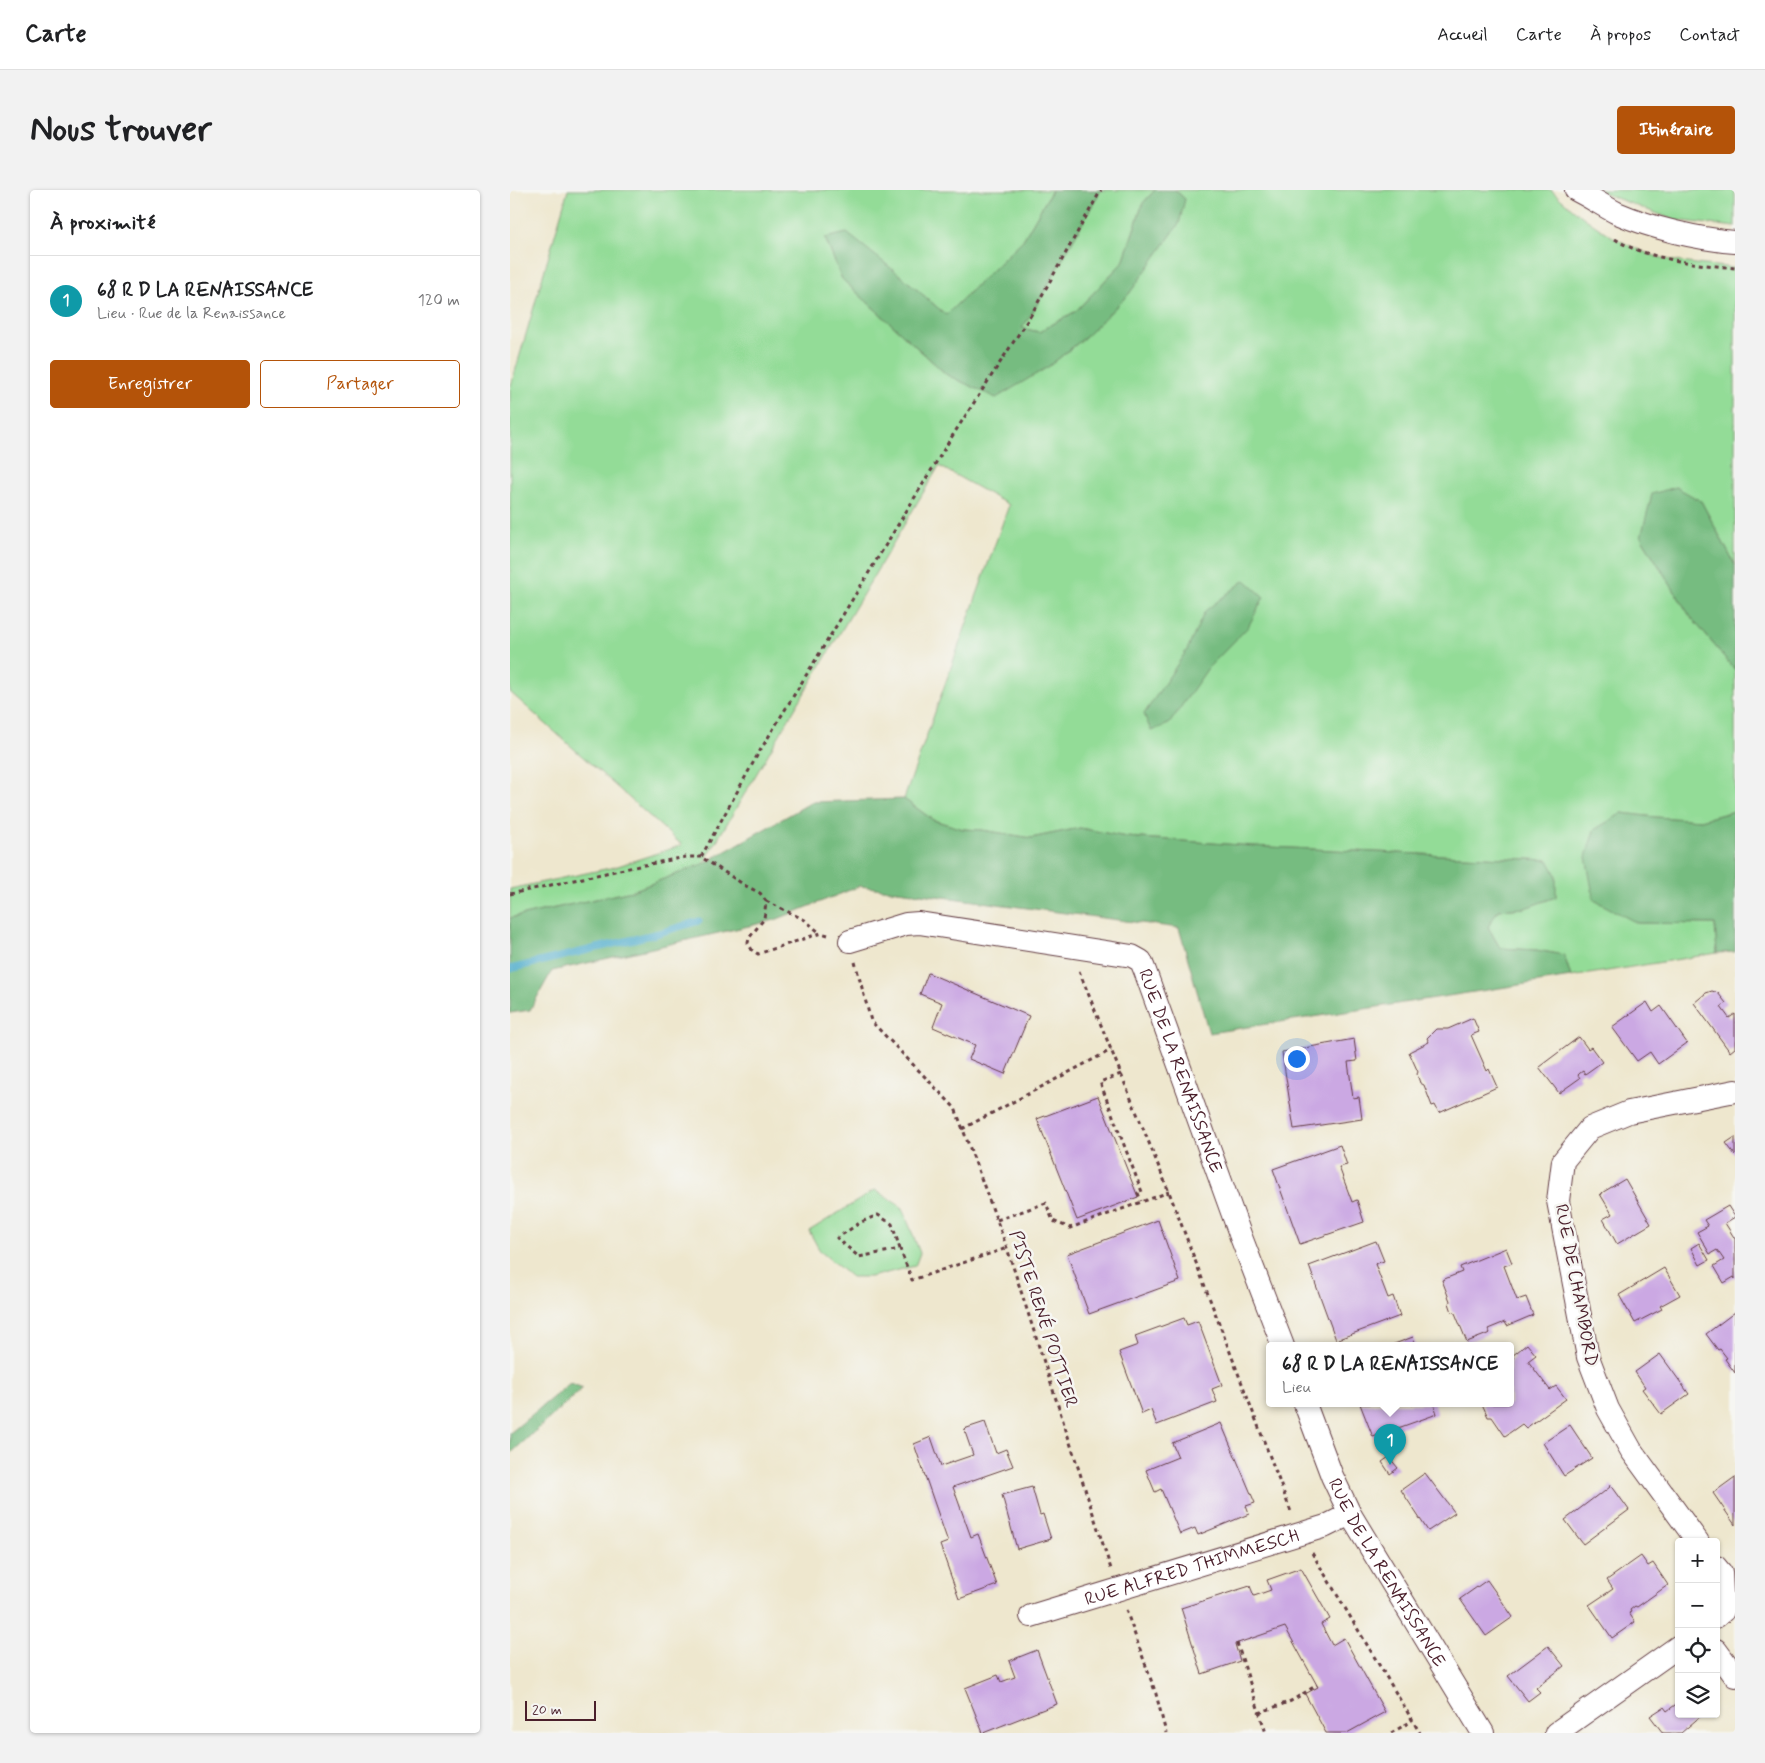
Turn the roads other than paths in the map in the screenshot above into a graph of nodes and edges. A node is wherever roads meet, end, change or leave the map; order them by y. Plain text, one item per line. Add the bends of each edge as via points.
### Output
1 (1576, 190) edge
2 (1735, 242) edge
3 (850, 941) road end
4 (1735, 1091) edge
5 (1281, 1342) edge
6 (1306, 1407) edge
7 (1350, 1514) junction
8 (1695, 1538) edge
9 (1720, 1572) edge
10 (1720, 1614) edge
11 (1031, 1616) dead end
12 (1675, 1649) edge
13 (1720, 1655) edge
14 (1735, 1676) edge
15 (1483, 1733) edge
16 (1556, 1733) edge

1 - 2 street via 1617,212 1659,228
3 - 5 street, RUE DE LA RENAISSANCE via 919,923 1132,956 1140,962
4 - 8 street, RUE DE CHAMBORD via 1629,1112 1590,1128 1563,1161 1558,1201 1588,1356 1608,1409 1631,1450
6 - 7 street, RUE DE LA RENAISSANCE
7 - 11 street, RUE ALFRED THIMMESCH via 1326,1526
7 - 15 street, RUE DE LA RENAISSANCE
9 - 10 street via 1723,1611
12 - 16 street
13 - 14 street

